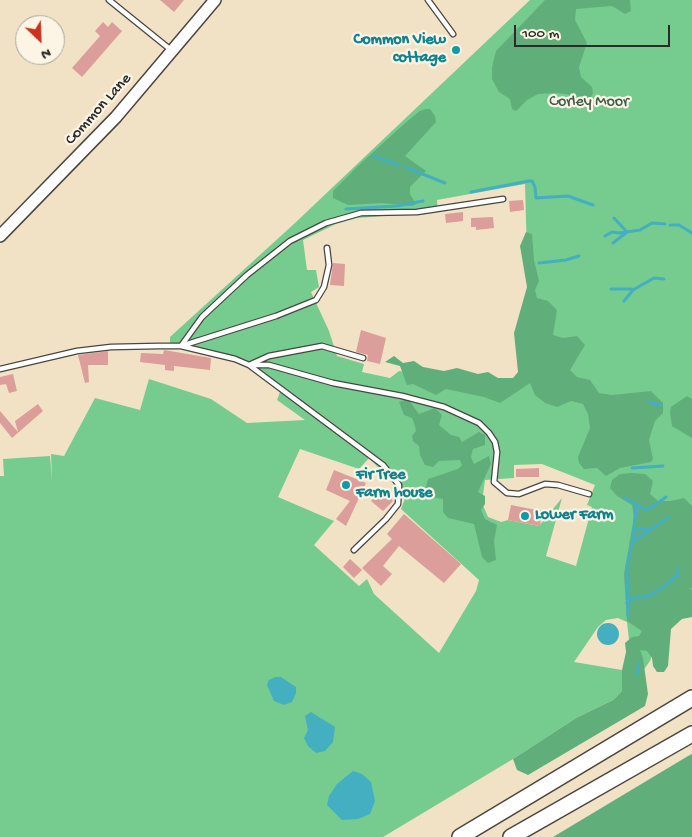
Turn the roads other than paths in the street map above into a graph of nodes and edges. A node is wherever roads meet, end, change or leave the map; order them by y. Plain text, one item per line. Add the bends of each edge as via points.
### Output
1 (109, 0) edge
2 (215, 0) edge
3 (428, 0) edge
4 (454, 34) dead end
5 (172, 51) junction
6 (503, 199) dead end
7 (0, 236) edge
8 (327, 248) dead end
9 (181, 346) junction
10 (363, 358) dead end
11 (249, 365) junction
12 (0, 369) edge
13 (589, 494) dead end
14 (354, 550) dead end
15 (692, 698) edge
16 (692, 734) edge
17 (460, 837) edge
18 (511, 837) edge

1 - 5 lane
2 - 5 street, Common Lane
3 - 4 lane
5 - 7 street, Common Lane via 116,117
6 - 9 lane via 417,212 361,213 343,216 320,226 290,241 247,275 202,317
8 - 9 lane via 324,287 316,300
9 - 11 lane
9 - 12 lane via 86,350
10 - 11 lane via 322,346 269,356
11 - 13 lane via 269,365 333,383 444,407 474,420 496,442 494,482 502,490 519,494 552,484
11 - 14 lane via 383,465 400,485 398,504
15 - 17 highway
16 - 18 highway

